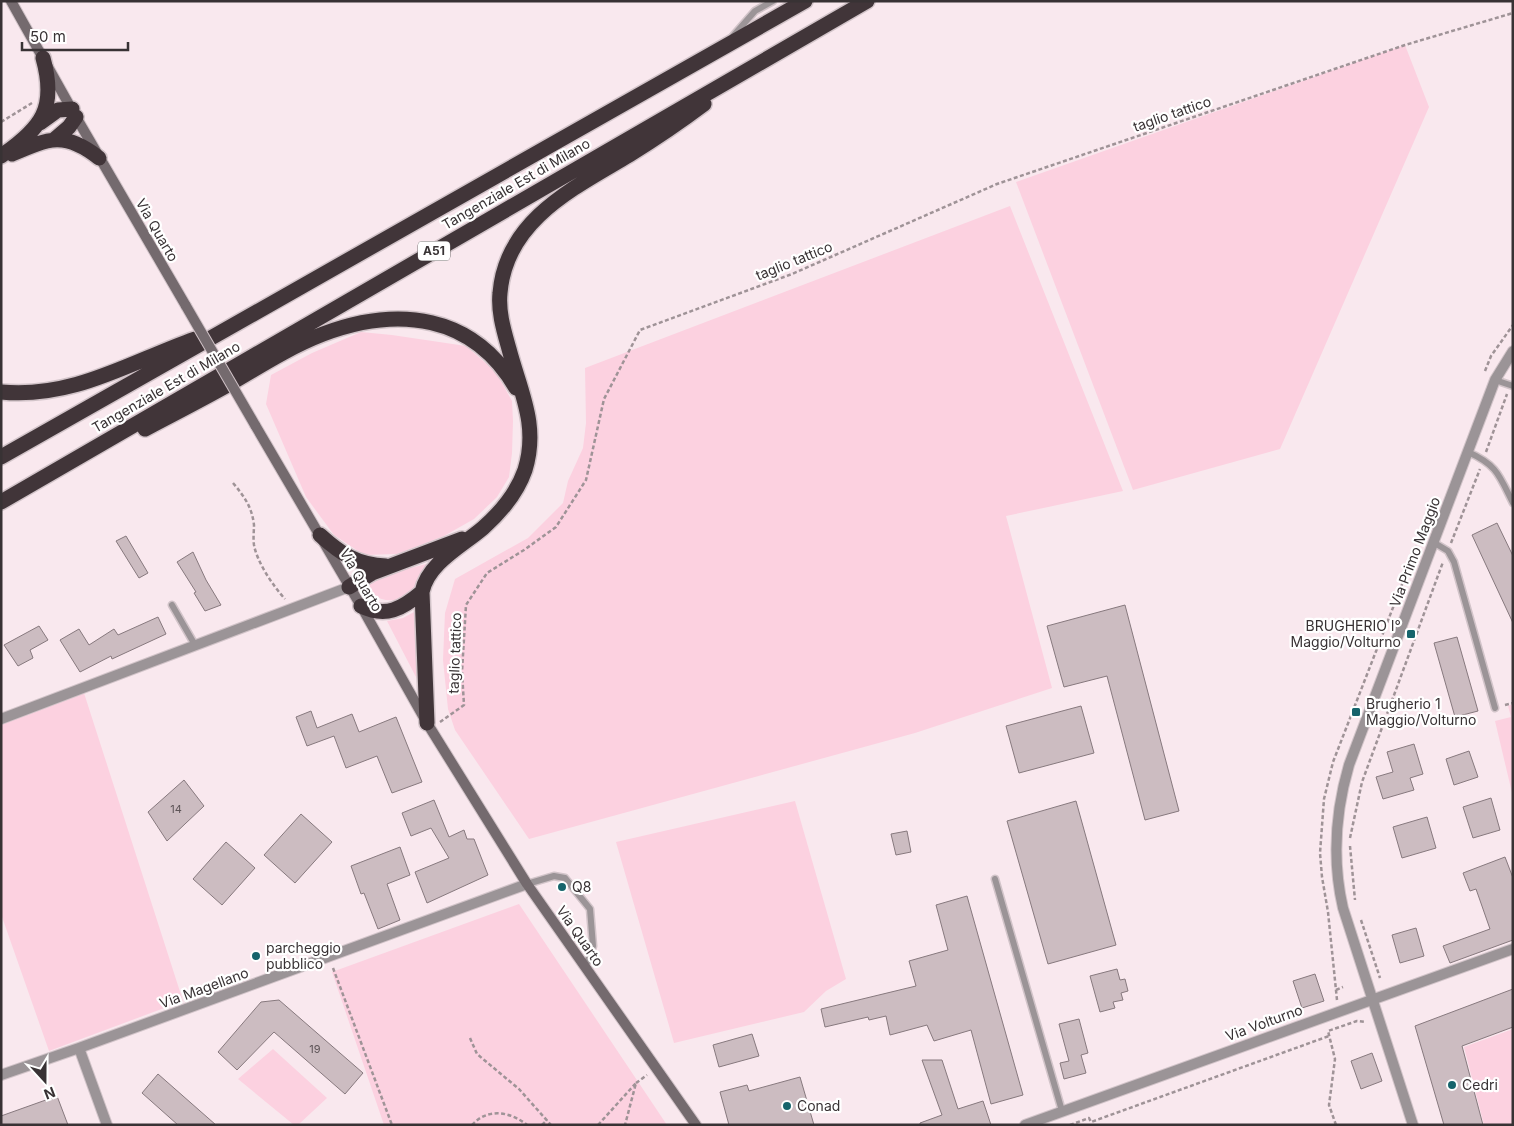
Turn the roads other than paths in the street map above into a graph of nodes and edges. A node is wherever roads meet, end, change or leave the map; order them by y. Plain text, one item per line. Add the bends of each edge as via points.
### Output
1 (11, 1) edge
2 (773, 1) edge
3 (805, 1) edge
4 (867, 1) edge
5 (721, 49) junction
6 (43, 58) junction
7 (762, 61) junction
8 (74, 113) junction
9 (36, 127) junction
10 (55, 139) junction
11 (1, 157) edge
12 (99, 158) junction
13 (232, 326) junction
14 (1513, 351) edge
15 (1495, 380) junction
16 (1511, 386) edge
17 (1, 392) edge
18 (526, 405) junction
19 (1468, 452) junction
20 (1, 457) edge
21 (1, 502) edge
22 (1513, 503) edge
23 (475, 534) junction
24 (320, 535) junction
25 (1433, 542) junction
26 (395, 565) junction
27 (349, 587) junction
28 (422, 592) junction
29 (172, 605) dead end
30 (361, 606) junction
31 (195, 645) junction
32 (1495, 708) dead end
33 (1, 719) edge
34 (429, 727) junction
35 (995, 879) dead end
36 (527, 884) junction
37 (1513, 949) edge
38 (586, 968) junction
39 (1373, 999) junction
40 (79, 1048) junction
41 (1, 1075) edge
42 (1062, 1111) junction
43 (1040, 1122) edge
44 (107, 1125) edge
45 (696, 1125) edge
46 (1026, 1125) edge
47 (1413, 1125) edge

1 - 6 street, Via Quarto
2 - 5 lane via 755,12
3 - 5 highway, Tangenziale Est di Milano / A51
4 - 7 highway, Tangenziale Est di Milano / A51
5 - 13 highway, Tangenziale Est di Milano / A51
6 - 8 street, Via Quarto
6 - 9 highway via 49,92 45,110
7 - 18 highway via 662,134 558,199 523,233 508,263 500,297 504,328
7 - 21 highway, Tangenziale Est di Milano / A51
8 - 9 highway via 58,110
8 - 10 highway via 69,127
8 - 12 street, Via Quarto
9 - 11 highway
10 - 11 highway
10 - 12 highway via 77,143
12 - 24 street, Via Quarto, bridge
13 - 17 highway via 83,384 41,392
13 - 20 highway, Tangenziale Est di Milano / A51
14 - 15 street, Via Primo Maggio
15 - 16 lane
15 - 19 street, Via Primo Maggio
18 - 21 highway via 494,359 458,331 420,321 388,320 358,324 300,345
18 - 23 highway via 530,440 523,474 503,507
19 - 22 lane via 1494,467
19 - 25 street, Via Primo Maggio
23 - 26 highway
23 - 28 highway via 432,570
24 - 26 highway via 348,557 374,565
24 - 27 street, Via Quarto
25 - 32 lane via 1448,551 1454,562
25 - 39 street, Via Primo Maggio via 1349,765 1337,819 1335,846 1340,897
26 - 27 highway via 372,573
27 - 30 street, Via Quarto
27 - 31 street
28 - 30 highway via 404,606 389,611 374,611
28 - 34 highway
29 - 31 lane
30 - 34 street, Via Quarto
31 - 33 street
34 - 36 street, Via Quarto
35 - 42 lane
36 - 38 street, Via Quarto
36 - 38 lane via 554,876 565,878 590,909 593,946
36 - 40 street, Via Magellano
37 - 39 street, Via Volturno
38 - 45 street, Via Quarto
39 - 42 street, Via Volturno
39 - 47 street, Via Primo Maggio
40 - 41 street, Via Magellano
40 - 44 street
42 - 43 street, Via Volturno
43 - 46 street, Via Volturno

